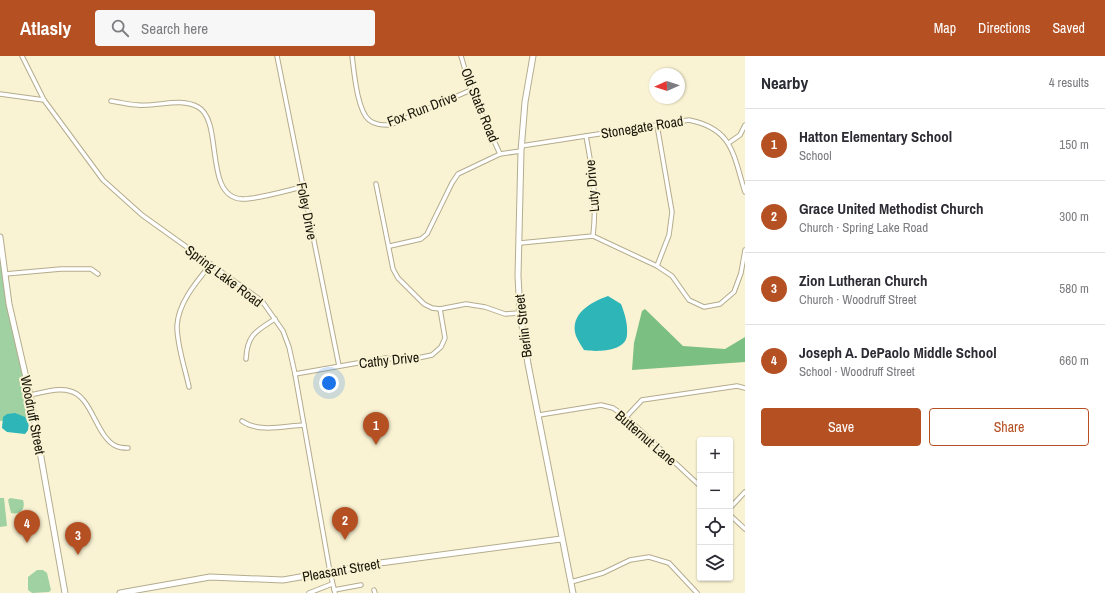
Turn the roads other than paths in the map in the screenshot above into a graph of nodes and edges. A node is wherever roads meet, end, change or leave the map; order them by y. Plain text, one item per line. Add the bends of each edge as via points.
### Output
1 (22, 56) edge
2 (277, 56) edge
3 (352, 56) edge
4 (461, 56) edge
5 (533, 56) edge
6 (471, 90) junction
7 (0, 94) edge
8 (44, 100) junction
9 (111, 101) dead end
10 (657, 125) junction
11 (745, 126) edge
12 (586, 136) junction
13 (730, 142) junction
14 (521, 149) junction
15 (500, 154) junction
16 (376, 184) dead end
17 (302, 187) junction
18 (745, 192) edge
19 (593, 236) junction
20 (0, 237) edge
21 (520, 243) junction
22 (390, 246) junction
23 (745, 250) edge
24 (211, 264) junction
25 (657, 266) junction
26 (743, 273) edge
27 (5, 274) junction
28 (98, 274) dead end
29 (440, 309) junction
30 (520, 313) junction
31 (275, 319) junction
32 (246, 359) dead end
33 (339, 366) junction
34 (295, 374) junction
35 (189, 387) dead end
36 (745, 388) edge
37 (30, 395) junction
38 (539, 415) junction
39 (626, 417) junction
40 (242, 421) dead end
41 (304, 425) junction
42 (128, 448) dead end
43 (697, 483) edge
44 (745, 492) edge
45 (733, 505) edge
46 (733, 517) edge
47 (745, 529) edge
48 (561, 539) junction
49 (330, 572) junction
50 (571, 582) junction
51 (332, 584) junction
52 (361, 585) dead end
53 (335, 591) edge
54 (64, 593) edge
55 (120, 593) edge
56 (309, 593) edge
57 (572, 593) edge
58 (697, 593) edge

1 - 8 street, Spring Lake Road
2 - 17 street, Foley Drive
3 - 6 street, Fox Run Drive via 362,109 368,119 379,125 390,125
4 - 6 street, Old State Road
5 - 14 street, Berlin Street via 525,102
6 - 15 street, Old State Road
7 - 8 street
8 - 24 street, Spring Lake Road via 103,180 142,215
9 - 17 street via 138,106 187,102 200,108 208,119 221,184 229,195 243,199
10 - 12 street, Stonegate Road
10 - 13 street, Stonegate Road via 689,120 702,122 714,128
10 - 25 street via 672,212 669,235
11 - 13 street via 740,135
12 - 14 street, Stonegate Road
12 - 19 street, Luty Drive via 596,209
13 - 18 street
14 - 15 street, Stonegate Road
14 - 21 street, Berlin Street
15 - 22 street, Stonegate Road via 458,174 427,234 421,239
16 - 22 street
17 - 33 street, Foley Drive
19 - 21 street
19 - 25 street
20 - 27 street, Woodruff Street
21 - 30 street, Berlin Street
22 - 29 street via 393,269 398,278 424,304
23 - 26 street
24 - 31 street, Spring Lake Road via 262,301
24 - 35 street via 197,280 178,319 178,335
25 - 26 street via 672,276 689,300 704,307 720,304 734,292
27 - 28 street via 76,269 91,269
27 - 37 street, Woodruff Street
29 - 30 street via 466,304 505,314
29 - 33 street, Cathy Drive via 445,338 441,347 432,354 404,361 386,358
30 - 38 street, Berlin Street
31 - 32 street via 253,334 248,341
31 - 34 street, Spring Lake Road via 289,347
33 - 34 street, Cathy Drive
34 - 41 street, Spring Lake Road
36 - 39 street via 737,386 642,400
37 - 42 street via 59,390 79,395 110,442 117,447
37 - 54 street, Woodruff Street
38 - 39 street, Butternut Lane via 601,405 613,408
38 - 48 street, Berlin Street
39 - 43 street, Butternut Lane
40 - 41 street via 260,428
41 - 49 street, Spring Lake Road
44 - 45 street
46 - 47 street
48 - 49 street, Pleasant Street
48 - 50 street, Berlin Street
49 - 51 street, Spring Lake Road
49 - 55 street, Pleasant Street via 283,580 210,577
50 - 57 street, Berlin Street
50 - 58 street via 603,573 630,560 649,557 669,563
51 - 53 street, Spring Lake Road
51 - 56 street
52 - 53 street

